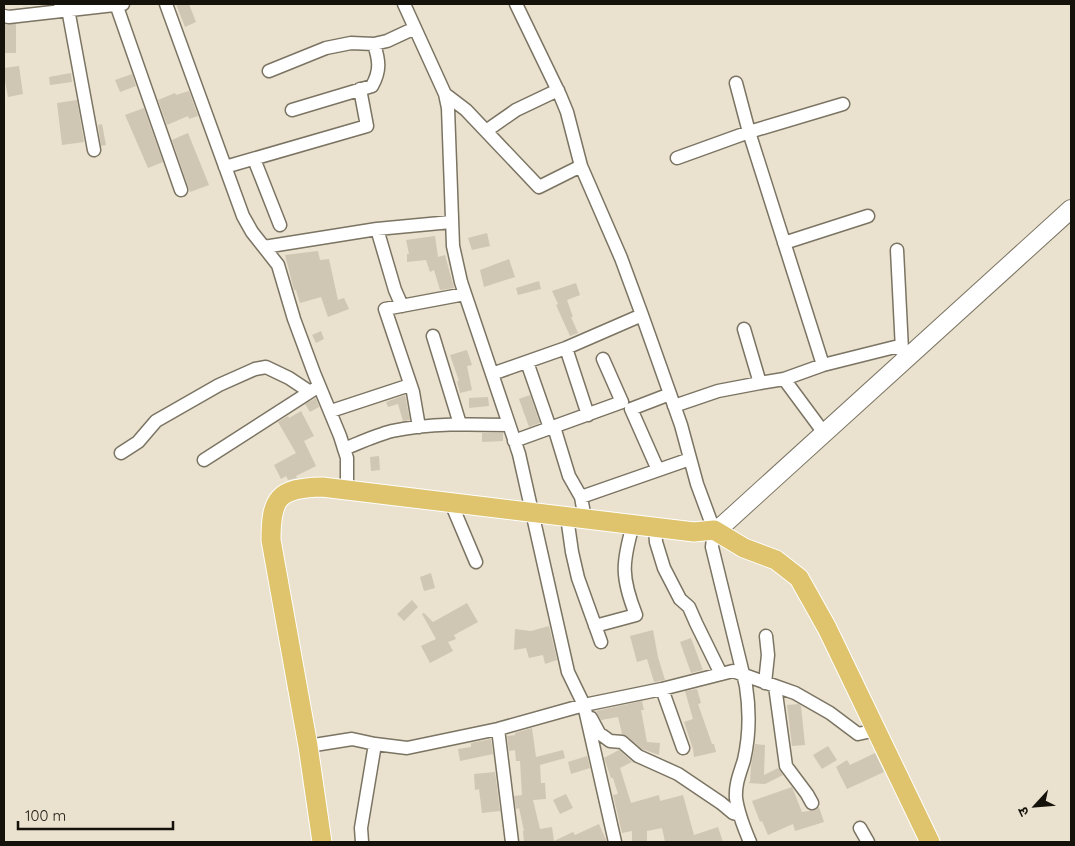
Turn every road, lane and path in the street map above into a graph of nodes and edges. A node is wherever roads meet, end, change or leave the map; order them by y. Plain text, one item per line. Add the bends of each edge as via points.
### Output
1 (118, 4) edge
2 (166, 4) edge
3 (404, 4) edge
4 (516, 4) edge
5 (64, 7) edge
6 (4, 16) edge
7 (414, 28) junction
8 (374, 44) junction
9 (269, 71) dead end
10 (736, 83) dead end
11 (360, 89) junction
12 (558, 90) junction
13 (445, 94) junction
14 (843, 104) dead end
15 (292, 110) dead end
16 (486, 131) junction
17 (749, 132) junction
18 (94, 150) dead end
19 (677, 158) dead end
20 (254, 159) junction
21 (581, 166) junction
22 (226, 167) junction
23 (181, 190) dead end
24 (1071, 209) edge
25 (868, 216) dead end
26 (451, 222) junction
27 (280, 224) dead end
28 (377, 229) junction
29 (784, 243) junction
30 (264, 247) junction
31 (897, 250) dead end
32 (465, 294) junction
33 (402, 306) junction
34 (642, 315) junction
35 (744, 329) dead end
36 (433, 336) dead end
37 (566, 348) junction
38 (907, 352) junction
39 (603, 359) dead end
40 (527, 362) junction
41 (823, 365) junction
42 (492, 374) junction
43 (784, 379) junction
44 (760, 383) junction
45 (410, 384) junction
46 (315, 388) junction
47 (672, 400) junction
48 (331, 411) junction
49 (588, 415) junction
50 (460, 424) junction
51 (509, 425) junction
52 (418, 427) junction
53 (552, 428) junction
54 (824, 433) junction
55 (514, 441) junction
56 (344, 449) junction
57 (121, 453) dead end
58 (690, 459) junction
59 (204, 460) dead end
60 (658, 470) junction
61 (347, 490) junction
62 (580, 497) junction
63 (451, 503) junction
64 (533, 513) junction
65 (576, 518) junction
66 (632, 525) junction
67 (655, 528) junction
68 (714, 530) junction
69 (476, 562) dead end
70 (595, 626) junction
71 (766, 636) dead end
72 (602, 642) dead end
73 (721, 674) junction
74 (743, 675) junction
75 (770, 684) junction
76 (662, 690) junction
77 (584, 704) junction
78 (498, 729) junction
79 (876, 730) junction
80 (375, 744) junction
81 (308, 746) junction
82 (683, 748) dead end
83 (812, 803) dead end
84 (740, 815) junction
85 (860, 828) dead end
86 (322, 842) edge
87 (362, 842) edge
88 (512, 842) edge
89 (615, 842) edge
90 (750, 842) edge
91 (868, 842) edge
92 (930, 842) edge

1 - 5 street
1 - 23 street
2 - 22 street
3 - 7 street
4 - 12 street
5 - 6 street
5 - 18 street
7 - 8 street
7 - 13 street
8 - 9 street via 351,42 326,48
8 - 11 street via 378,75 372,86
10 - 17 street
11 - 15 street
11 - 20 street via 367,126
12 - 16 street via 516,110
12 - 21 street
13 - 16 street
13 - 26 street
14 - 17 street
16 - 21 street via 539,187
17 - 19 street
17 - 29 street
20 - 22 street
20 - 27 street
21 - 34 street
22 - 30 street via 243,216
24 - 38 main road
25 - 29 street
26 - 28 street
26 - 32 street via 452,246
28 - 30 street
28 - 33 street
29 - 41 street
30 - 46 street via 278,266
31 - 38 street
32 - 33 street
32 - 42 street
33 - 45 street via 385,309
34 - 37 street
34 - 47 street
35 - 44 street
36 - 50 street
37 - 40 street
37 - 49 street
38 - 41 street via 895,347
38 - 54 main road
39 - 49 street via 622,402
40 - 42 street
40 - 53 street
41 - 43 street
42 - 51 street
43 - 44 street
43 - 54 street
44 - 47 street
45 - 48 street
45 - 52 street
46 - 48 street
46 - 57 street via 266,367 255,369 218,385 156,421 138,442
46 - 59 street
47 - 58 street
47 - 60 street via 631,409
48 - 56 street
49 - 53 street
50 - 51 street
50 - 52 street
51 - 55 street
52 - 56 street via 390,432
53 - 55 street
53 - 62 street
54 - 68 main road
55 - 64 street
56 - 61 street
58 - 60 street
58 - 68 street
60 - 62 street
61 - 63 main road
61 - 81 main road via 302,488 289,491 275,505 271,519 277,581
62 - 65 street
63 - 64 main road
63 - 69 street
64 - 65 main road
64 - 77 street via 568,672
65 - 66 main road
65 - 70 street via 572,552
66 - 67 main road
66 - 70 street via 625,553 624,580 636,615
67 - 68 main road via 694,532
67 - 73 street via 664,568 680,599 690,607
68 - 74 street via 712,548
68 - 79 main road via 744,548 776,560 799,578 828,628
70 - 72 street
71 - 75 street
73 - 74 street via 733,671
73 - 76 street
74 - 75 street
74 - 84 street via 750,716 736,783
75 - 79 street via 795,693 858,734
75 - 83 street via 786,766
76 - 77 street
76 - 82 street
77 - 78 street
77 - 84 street via 599,733 610,741 622,742 638,756 678,774
77 - 89 street
78 - 80 street via 407,748
78 - 88 street
79 - 92 main road
80 - 81 street via 352,739
80 - 87 street via 361,828
81 - 86 main road
84 - 90 street
85 - 91 street

